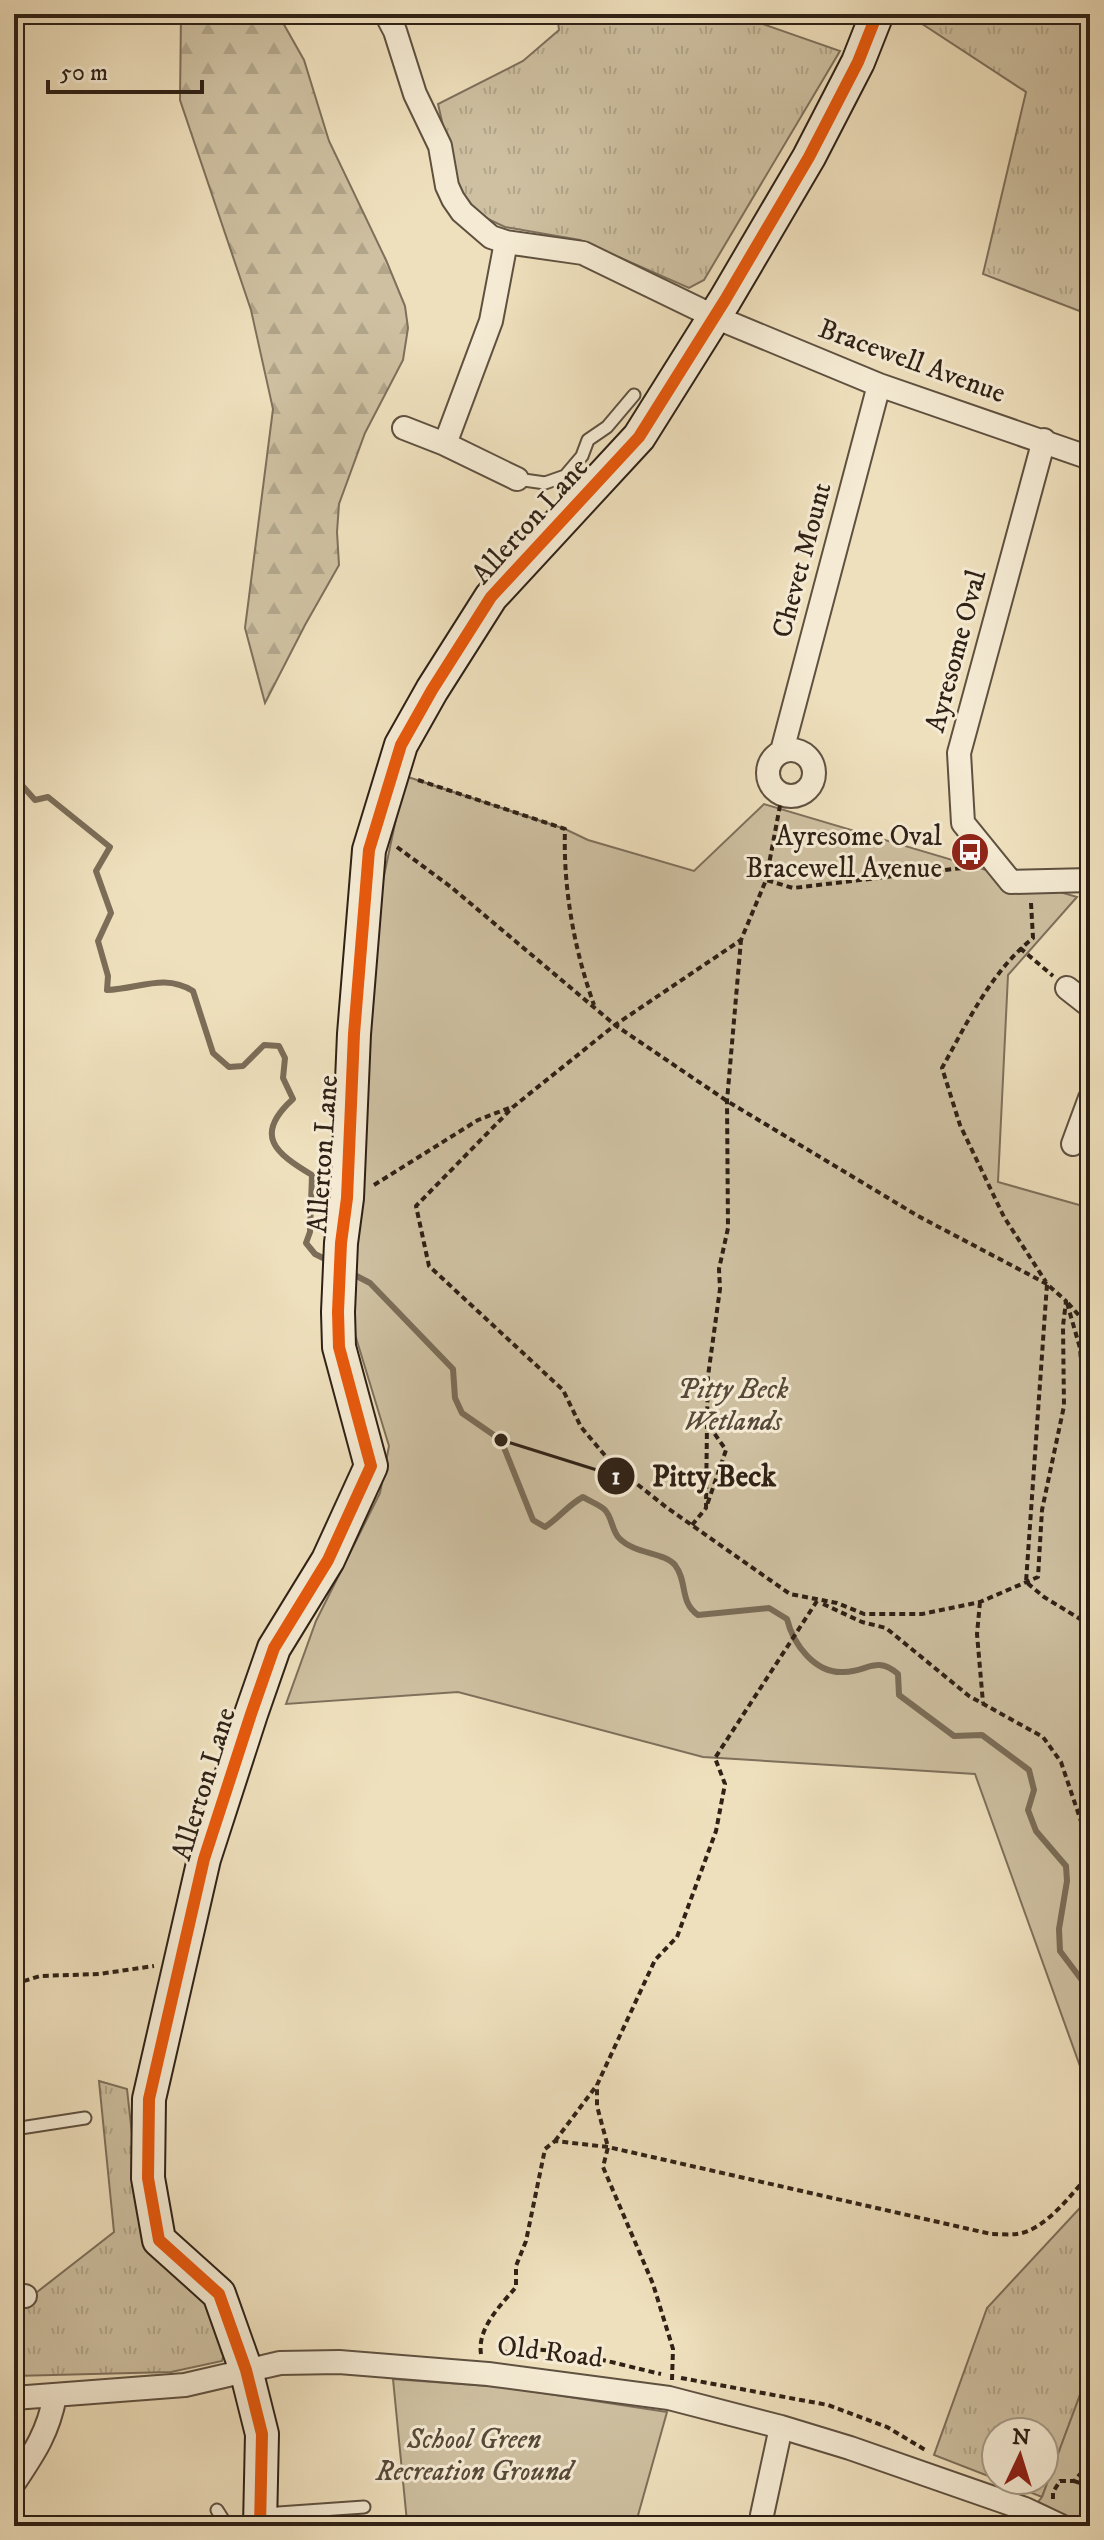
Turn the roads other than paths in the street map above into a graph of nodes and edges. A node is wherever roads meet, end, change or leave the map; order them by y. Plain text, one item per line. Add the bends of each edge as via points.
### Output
1 (386, 14) edge
2 (877, 14) edge
3 (506, 242) junction
4 (715, 317) junction
5 (879, 385) junction
6 (634, 395) dead end
7 (404, 428) dead end
8 (1044, 440) junction
9 (445, 444) junction
10 (1090, 458) edge
11 (517, 479) joint
12 (782, 751) junction
13 (1090, 880) edge
14 (1067, 988) road end
15 (1090, 1006) edge
16 (1090, 1098) edge
17 (1073, 1144) dead end
18 (85, 2118) dead end
19 (14, 2129) edge
20 (246, 2370) junction
21 (55, 2396) junction
22 (14, 2398) edge
23 (781, 2427) junction
24 (14, 2483) edge
25 (364, 2507) dead end
26 (217, 2510) dead end
27 (762, 2515) dead end
28 (1057, 2518) edge
29 (260, 2520) edge
30 (227, 2526) edge

1 - 3 street via 440,146 453,199 477,226
2 - 4 street, Allerton Lane via 809,157
3 - 4 street, Bracewell Avenue via 583,253
3 - 9 street via 491,321
4 - 5 street, Bracewell Avenue
4 - 20 street, Allerton Lane via 639,437 491,597 401,745 369,850 338,1312 339,1347 371,1466 328,1560 274,1648 204,1859 149,2099 148,2178 159,2240 219,2294
5 - 8 street, Bracewell Avenue
5 - 12 street, Chevet Mount
6 - 11 lane via 588,440 565,476 545,483
7 - 9 street
8 - 10 street, Bracewell Avenue
8 - 13 street, Ayresome Oval via 959,753 963,823 1011,882
9 - 11 street
12 - 12 street via 806,754 814,770 810,787 797,796 782,795 770,784 770,763
14 - 15 street
16 - 17 street
18 - 19 lane
20 - 21 street, Old Road via 185,2385
20 - 23 street, Old Road via 280,2363 339,2362 488,2374 669,2398
20 - 29 street, Allerton Lane via 262,2434
21 - 22 street, Old Road
21 - 24 street via 49,2425
23 - 27 street
23 - 28 street, Old Road
25 - 29 lane
26 - 30 lane

